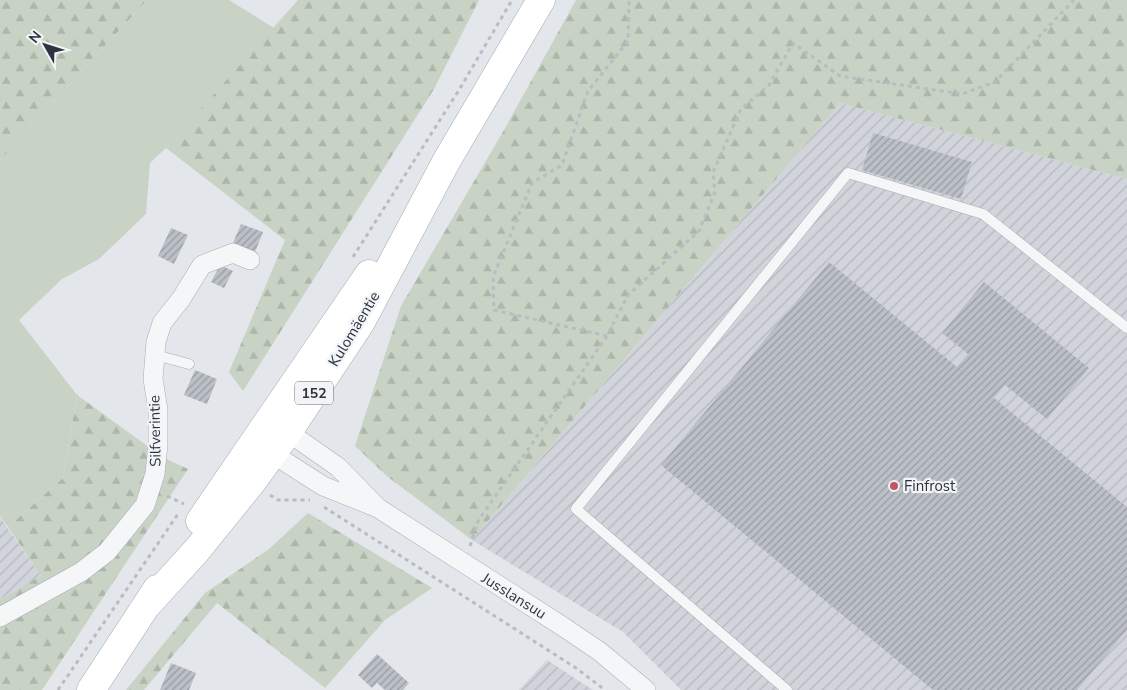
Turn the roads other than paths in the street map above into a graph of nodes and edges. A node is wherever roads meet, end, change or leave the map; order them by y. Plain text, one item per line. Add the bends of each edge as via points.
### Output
1 (541, 0) edge
2 (250, 260) dead end
3 (1127, 328) edge
4 (155, 355) junction
5 (189, 364) dead end
6 (274, 439) junction
7 (378, 508) junction
8 (148, 604) junction
9 (0, 617) edge
10 (91, 690) edge
11 (646, 690) edge
12 (787, 690) edge

1 - 6 main road, Kulomäentie / 152 via 447,160
2 - 4 street, Silfverintie via 233,253 202,265 162,324
3 - 12 lane via 983,214 848,173 576,509
4 - 5 lane
4 - 9 street, Silfverintie via 153,379 158,410 158,445 156,474 145,505 107,552 81,572
6 - 7 street, Jusslansuu via 323,486
6 - 7 street, Jusslansuu via 338,467
6 - 8 main road, Kulomäentie / 152 via 184,543
6 - 8 main road, Kulomäentie / 152 via 252,482
7 - 11 street, Jusslansuu via 592,646
8 - 10 main road, Kulomäentie / 152

